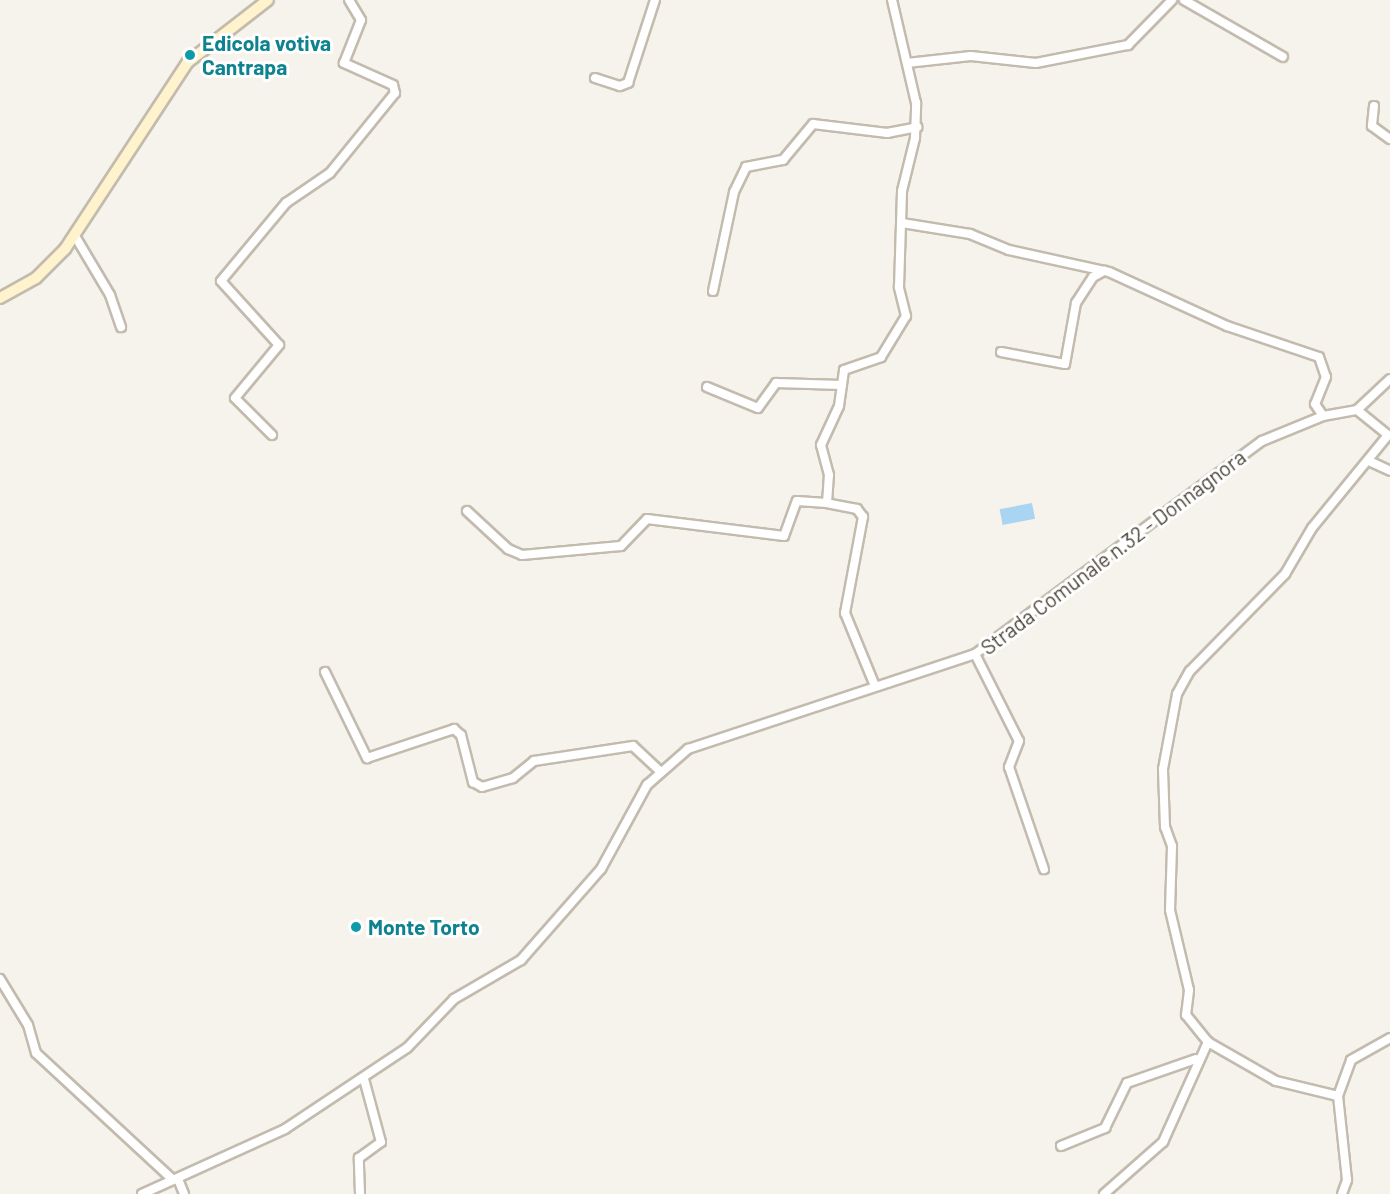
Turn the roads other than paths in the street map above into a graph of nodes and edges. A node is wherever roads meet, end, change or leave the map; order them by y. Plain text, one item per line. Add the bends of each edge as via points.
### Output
1 (268, 0) edge
2 (349, 0) edge
3 (655, 0) edge
4 (892, 0) edge
5 (1172, 0) edge
6 (1184, 0) edge
7 (1283, 57) dead end
8 (907, 63) junction
9 (595, 78) dead end
10 (1374, 106) dead end
11 (916, 128) junction
12 (1390, 139) edge
13 (902, 223) junction
14 (75, 236) junction
15 (1104, 271) junction
16 (713, 291) dead end
17 (0, 298) edge
18 (121, 327) dead end
19 (1001, 352) dead end
20 (1390, 379) edge
21 (842, 385) junction
22 (708, 387) dead end
23 (1357, 410) junction
24 (1323, 416) junction
25 (272, 435) dead end
26 (1369, 461) junction
27 (1390, 471) edge
28 (827, 503) junction
29 (467, 511) dead end
30 (975, 654) junction
31 (325, 672) dead end
32 (875, 686) junction
33 (659, 770) junction
34 (1044, 869) dead end
35 (0, 979) edge
36 (1390, 1038) edge
37 (1208, 1042) junction
38 (1196, 1059) junction
39 (364, 1079) junction
40 (1338, 1096) junction
41 (1061, 1146) dead end
42 (176, 1179) junction
43 (142, 1194) edge
44 (184, 1194) edge
45 (360, 1194) edge
46 (1104, 1194) edge
47 (1342, 1194) edge

1 - 14 main road via 188,62
2 - 25 street via 361,20 344,63 393,85 395,93 330,173 286,203 221,282 279,345 235,398
3 - 9 street via 628,83 620,86
4 - 8 street
5 - 8 street via 1128,45 1036,63 971,56
6 - 7 street
8 - 11 street
10 - 12 street via 1372,126
11 - 13 street via 905,171
11 - 16 street via 887,133 813,124 783,160 746,167 734,192
13 - 15 street via 970,234 1009,250
13 - 21 street via 899,287 906,316 881,357 848,366
14 - 17 main road via 36,278
14 - 18 street via 110,295
15 - 19 street via 1093,277 1076,303 1065,364
15 - 24 street via 1227,326 1319,357 1326,377 1315,404
20 - 23 street
21 - 22 street via 776,383 758,408
21 - 28 street via 839,406 821,445 829,475
23 - 24 street, Strada Comunale n.32 - Donnagnora
23 - 26 street via 1387,429
24 - 30 street, Strada Comunale n.32 - Donnagnora via 1262,441
26 - 27 street
26 - 37 street via 1312,528 1285,574 1190,671 1177,694 1163,769 1165,827 1172,846 1170,910 1189,990 1186,1015
28 - 29 street via 797,501 784,536 647,519 621,546 522,555 508,549
28 - 32 street via 856,509 863,517 845,613
30 - 32 street, Strada Comunale n.32 - Donnagnora
30 - 34 street via 1019,741 1009,767
31 - 33 street via 367,758 454,729 461,735 473,782 482,787 513,778 534,761 633,746
32 - 33 street, Strada Comunale n.32 - Donnagnora via 697,745
33 - 39 street, Strada Comunale n.32 - Donnagnora via 601,869 521,960 454,999 430,1028
35 - 42 street via 28,1025 36,1053
36 - 40 street via 1351,1060
37 - 38 street
37 - 40 street via 1276,1081
38 - 41 street via 1127,1083 1105,1128
38 - 46 street via 1163,1142
39 - 42 street, Strada Comunale n.32 - Donnagnora via 267,1140
39 - 45 street via 381,1142 359,1158
40 - 47 street via 1347,1180
42 - 43 street, Strada Comunale n.32 - Donnagnora
42 - 44 street

